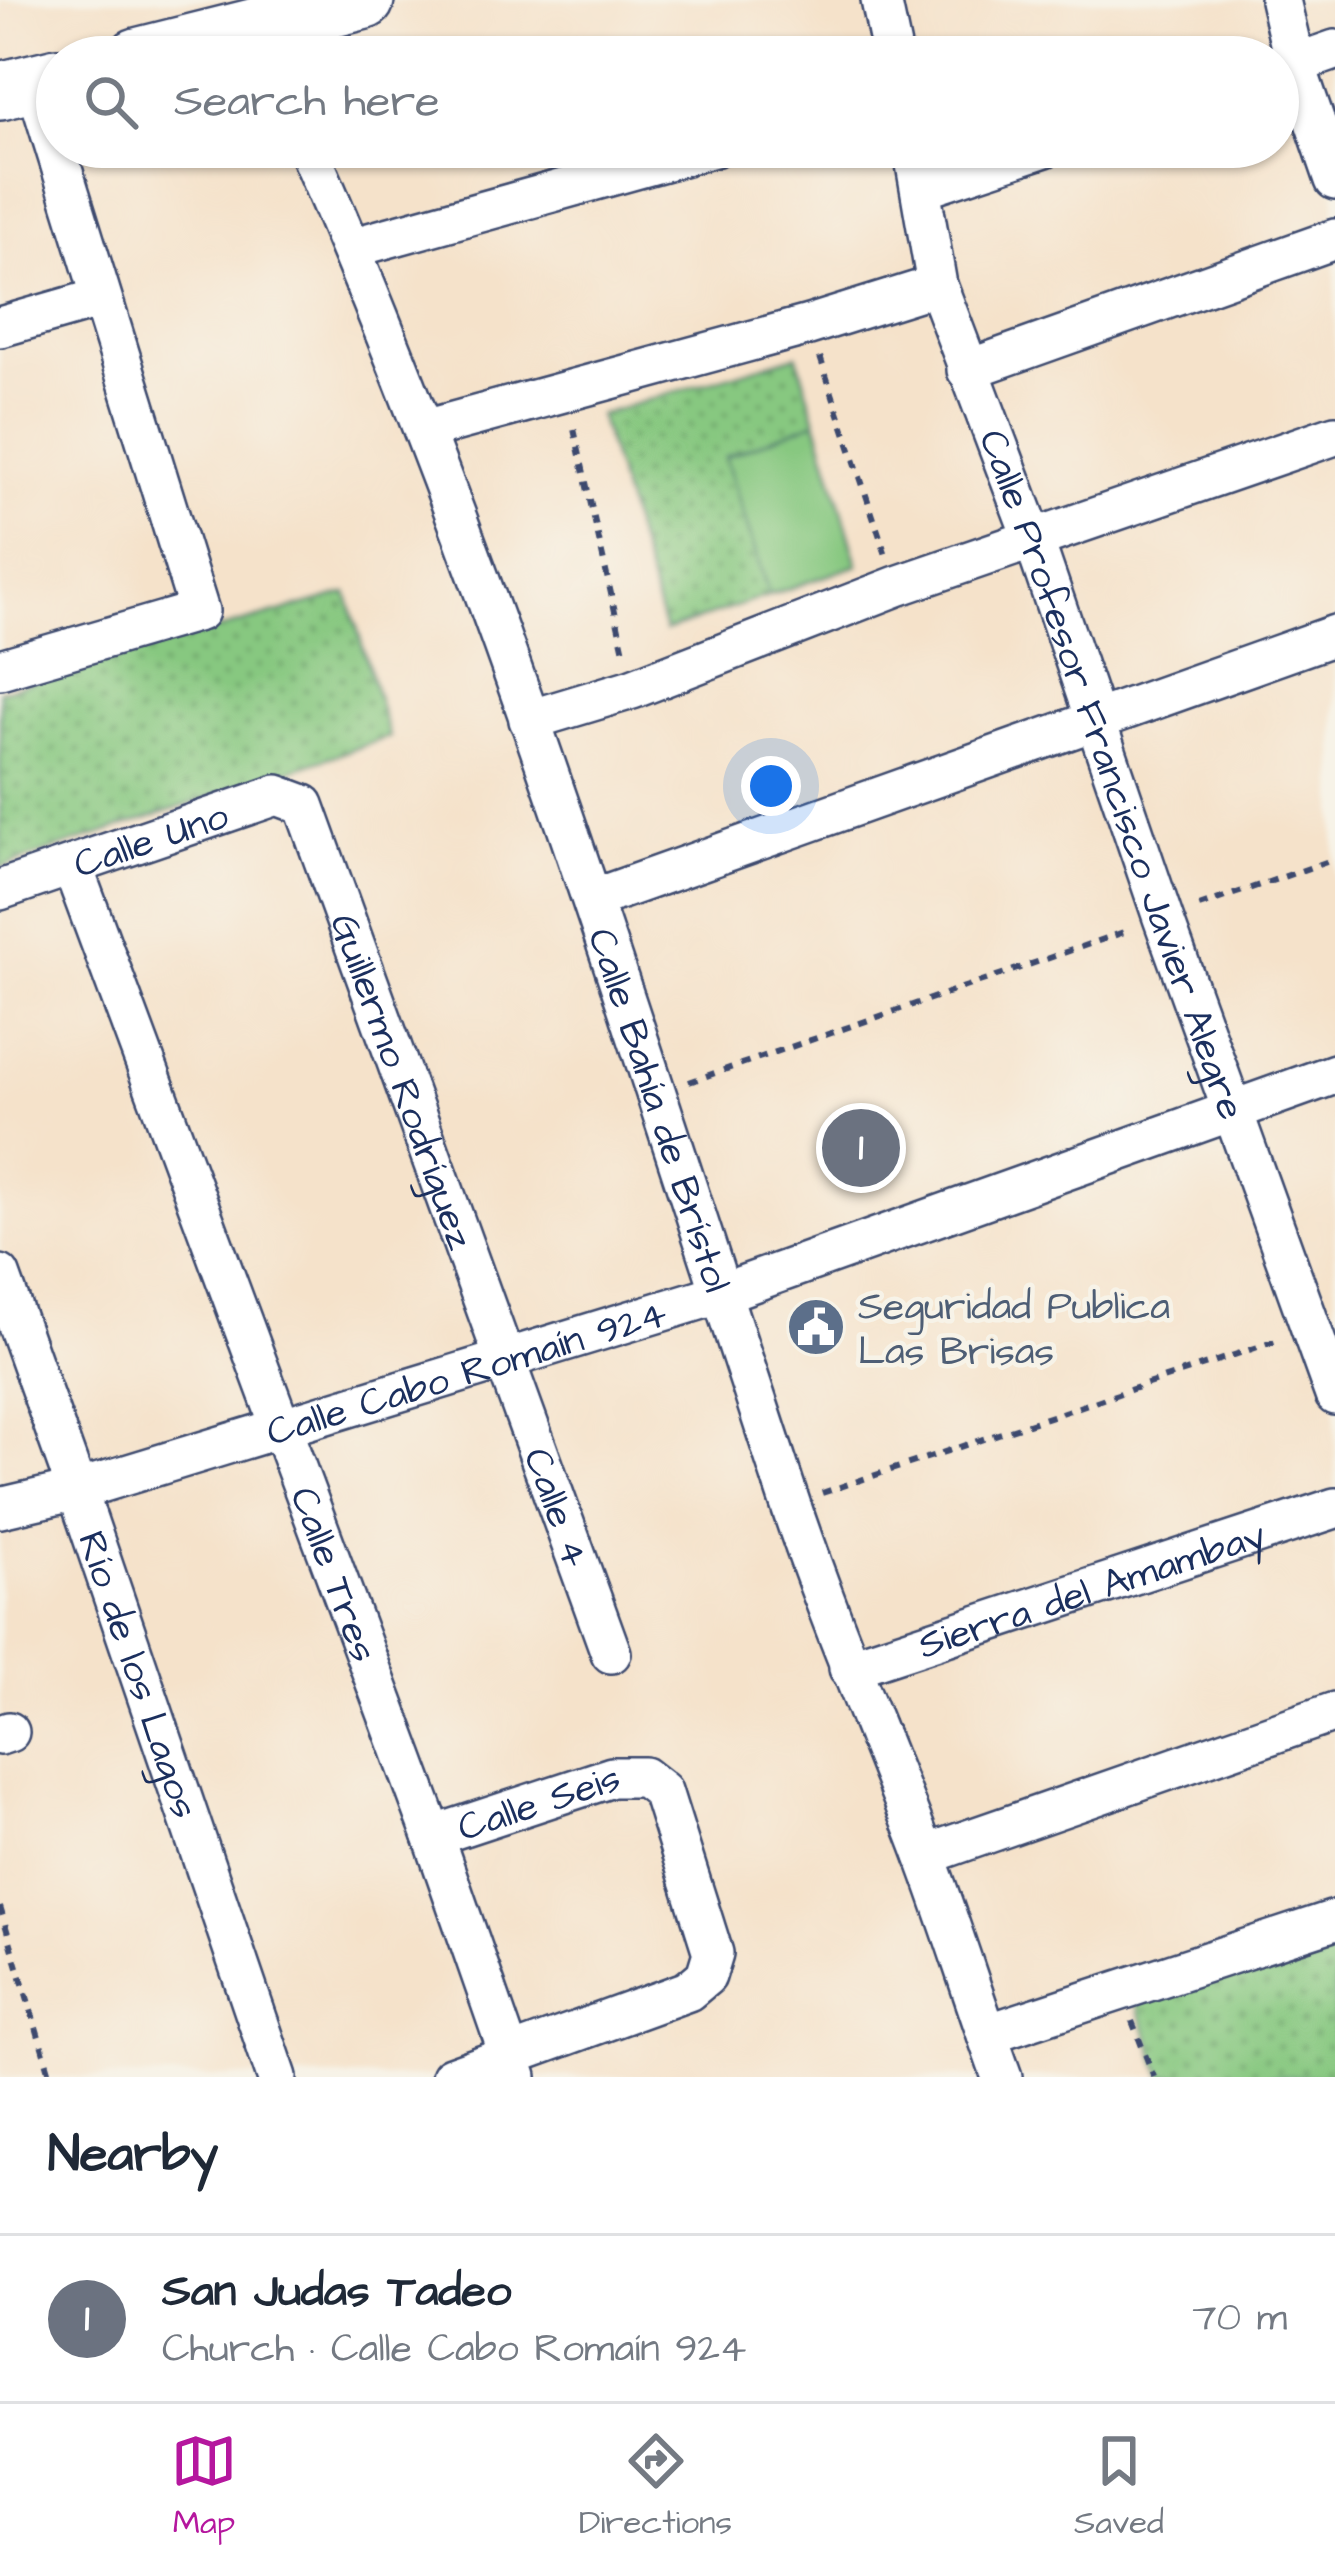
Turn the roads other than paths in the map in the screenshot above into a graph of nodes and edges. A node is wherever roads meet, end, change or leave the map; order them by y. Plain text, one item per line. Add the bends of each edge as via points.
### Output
1 (364, 0) edge
2 (881, 0) edge
3 (1280, 0) edge
4 (256, 28) edge
5 (223, 36) edge
6 (889, 36) edge
7 (1283, 36) edge
8 (1335, 50) edge
9 (1299, 62) edge
10 (1299, 97) edge
11 (58, 168) edge
12 (316, 168) edge
13 (639, 168) edge
14 (917, 168) edge
15 (981, 168) edge
16 (1335, 180) edge
17 (921, 188) junction
18 (1335, 239) edge
19 (351, 248) junction
20 (937, 285) junction
21 (101, 298) junction
22 (0, 327) edge
23 (967, 370) junction
24 (424, 430) junction
25 (1335, 436) edge
26 (1034, 542) junction
27 (1335, 635) edge
28 (0, 669) edge
29 (529, 720) junction
30 (1099, 722) junction
31 (304, 805) joint
32 (74, 868) junction
33 (0, 890) edge
34 (592, 899) junction
35 (1335, 1074) edge
36 (1233, 1110) junction
37 (0, 1275) edge
38 (722, 1294) junction
39 (504, 1360) junction
40 (1335, 1395) edge
41 (281, 1428) junction
42 (77, 1490) junction
43 (0, 1508) edge
44 (1335, 1508) edge
45 (610, 1653) dead end
46 (848, 1668) junction
47 (1335, 1712) edge
48 (433, 1836) junction
49 (925, 1855) junction
50 (1335, 1920) edge
51 (987, 2034) junction
52 (513, 2067) edge
53 (277, 2077) edge
54 (451, 2077) edge
55 (1002, 2077) edge

1 - 4 main road
2 - 6 street
3 - 7 street
4 - 5 main road
8 - 9 street
10 - 16 street
11 - 21 street
12 - 19 street, Calle Bahía de Brístol
13 - 19 street
14 - 17 street, Calle Profesor Francisco Javier Alegre
15 - 17 street
17 - 20 street, Calle Profesor Francisco Javier Alegre
18 - 23 street
19 - 24 street, Calle Bahía de Brístol
20 - 23 street, Calle Profesor Francisco Javier Alegre
20 - 24 street
21 - 22 street
21 - 28 street via 199,610
23 - 26 street, Calle Profesor Francisco Javier Alegre
24 - 29 street, Calle Bahía de Brístol
25 - 26 street
26 - 29 street
26 - 30 street, Calle Profesor Francisco Javier Alegre
27 - 30 street
29 - 34 street, Calle Bahía de Brístol
30 - 34 street
30 - 36 street, Calle Profesor Francisco Javier Alegre
31 - 32 street, Calle Uno via 277,796
31 - 39 street, Guillermo Rodríguez
32 - 33 street, Calle Uno
32 - 41 street, Calle Tres
34 - 38 street, Calle Bahía de Brístol
35 - 36 street, Calle Cabo Romaín 924
36 - 38 street, Calle Cabo Romaín 924
36 - 40 street, Calle Profesor Francisco Javier Alegre
37 - 42 street, Río de los Lagos
38 - 39 street, Calle Cabo Romaín 924
38 - 46 street, Calle Bahía de Brístol
39 - 41 street, Calle Cabo Romaín 924
39 - 45 street, Calle 4
41 - 42 street, Calle Cabo Romaín 924
41 - 48 street, Calle Tres
42 - 43 street, Calle Cabo Romaín 924
42 - 53 street, Río de los Lagos
44 - 46 street, Sierra del Amambay
46 - 49 street, Calle Bahía de Brístol
47 - 49 street
48 - 52 street, Calle Tres
48 - 52 street, Calle Seis via 612,1777 644,1777 662,1791 713,1953 706,1976
49 - 51 street, Calle Bahía de Brístol
50 - 51 street
51 - 55 street, Calle Bahía de Brístol
52 - 54 street

